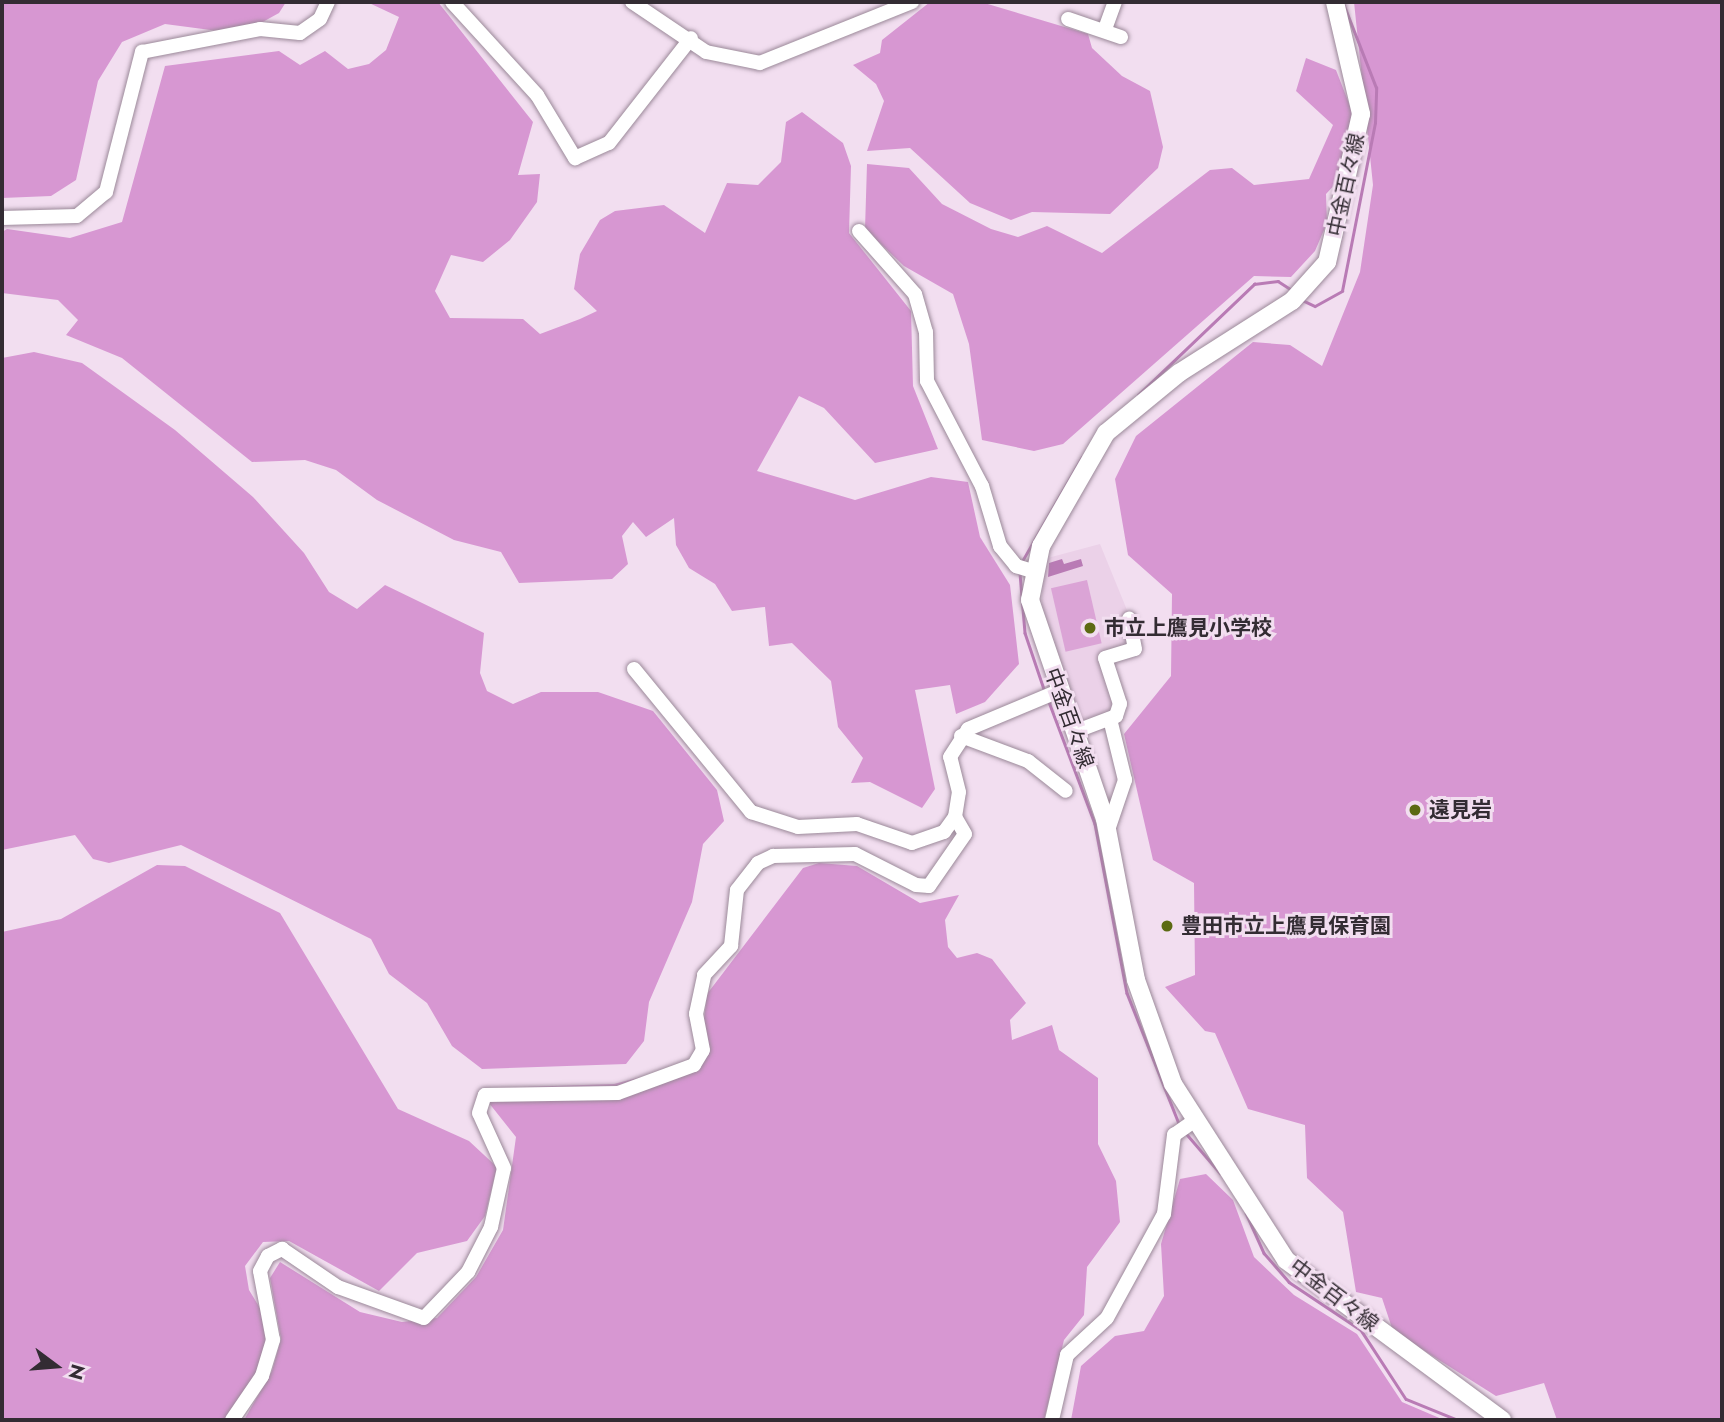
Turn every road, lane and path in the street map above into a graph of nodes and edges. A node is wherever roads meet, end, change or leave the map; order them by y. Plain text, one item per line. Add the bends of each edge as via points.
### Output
1 (328, 2) edge
2 (452, 2) edge
3 (632, 2) edge
4 (912, 2) edge
5 (1115, 2) edge
6 (1335, 2) edge
7 (1068, 19) dead end
8 (1105, 29) junction
9 (1121, 37) dead end
10 (691, 38) junction
11 (2, 218) edge
12 (859, 232) dead end
13 (1026, 569) junction
14 (1129, 619) dead end
15 (634, 669) dead end
16 (1057, 692) junction
17 (1110, 719) junction
18 (1074, 732) junction
19 (961, 736) junction
20 (1066, 791) dead end
21 (955, 817) junction
22 (1108, 830) junction
23 (1188, 1125) junction
24 (232, 1420) edge
25 (1052, 1420) edge
26 (1502, 1420) edge

1 - 11 street via 320,19 300,33 260,29 142,52 106,192 77,216
2 - 10 street via 537,95 575,158 609,144
3 - 10 street
4 - 10 street via 760,63 721,57
5 - 8 street
6 - 13 main road, 中金百々線 via 1361,114 1335,242 1297,296 1179,373 1106,433
7 - 8 street
8 - 9 street
12 - 13 street via 915,294 926,332 927,381 982,486 1000,546
13 - 16 main road, 中金百々線 via 1032,620
14 - 17 street via 1135,649 1105,658 1120,704
15 - 21 street via 751,812 798,827 858,824 912,843 944,832
16 - 18 main road, 中金百々線
16 - 19 street via 981,721
17 - 18 street
17 - 22 street via 1125,780
18 - 22 main road, 中金百々線
19 - 20 street via 1028,761
19 - 21 street via 950,757 959,792
21 - 24 street via 965,834 935,882 923,887 855,854 773,856 758,863 737,890 731,946 700,987 696,1014 703,1050 694,1065 618,1093 485,1095 479,1112 504,1168 491,1227 468,1272 424,1318 338,1287 282,1249 268,1256 260,1271 273,1340 262,1376
22 - 23 main road, 中金百々線 via 1137,984
23 - 25 street via 1169,1148 1164,1214 1107,1318 1067,1354
23 - 26 main road, 中金百々線 via 1286,1260

